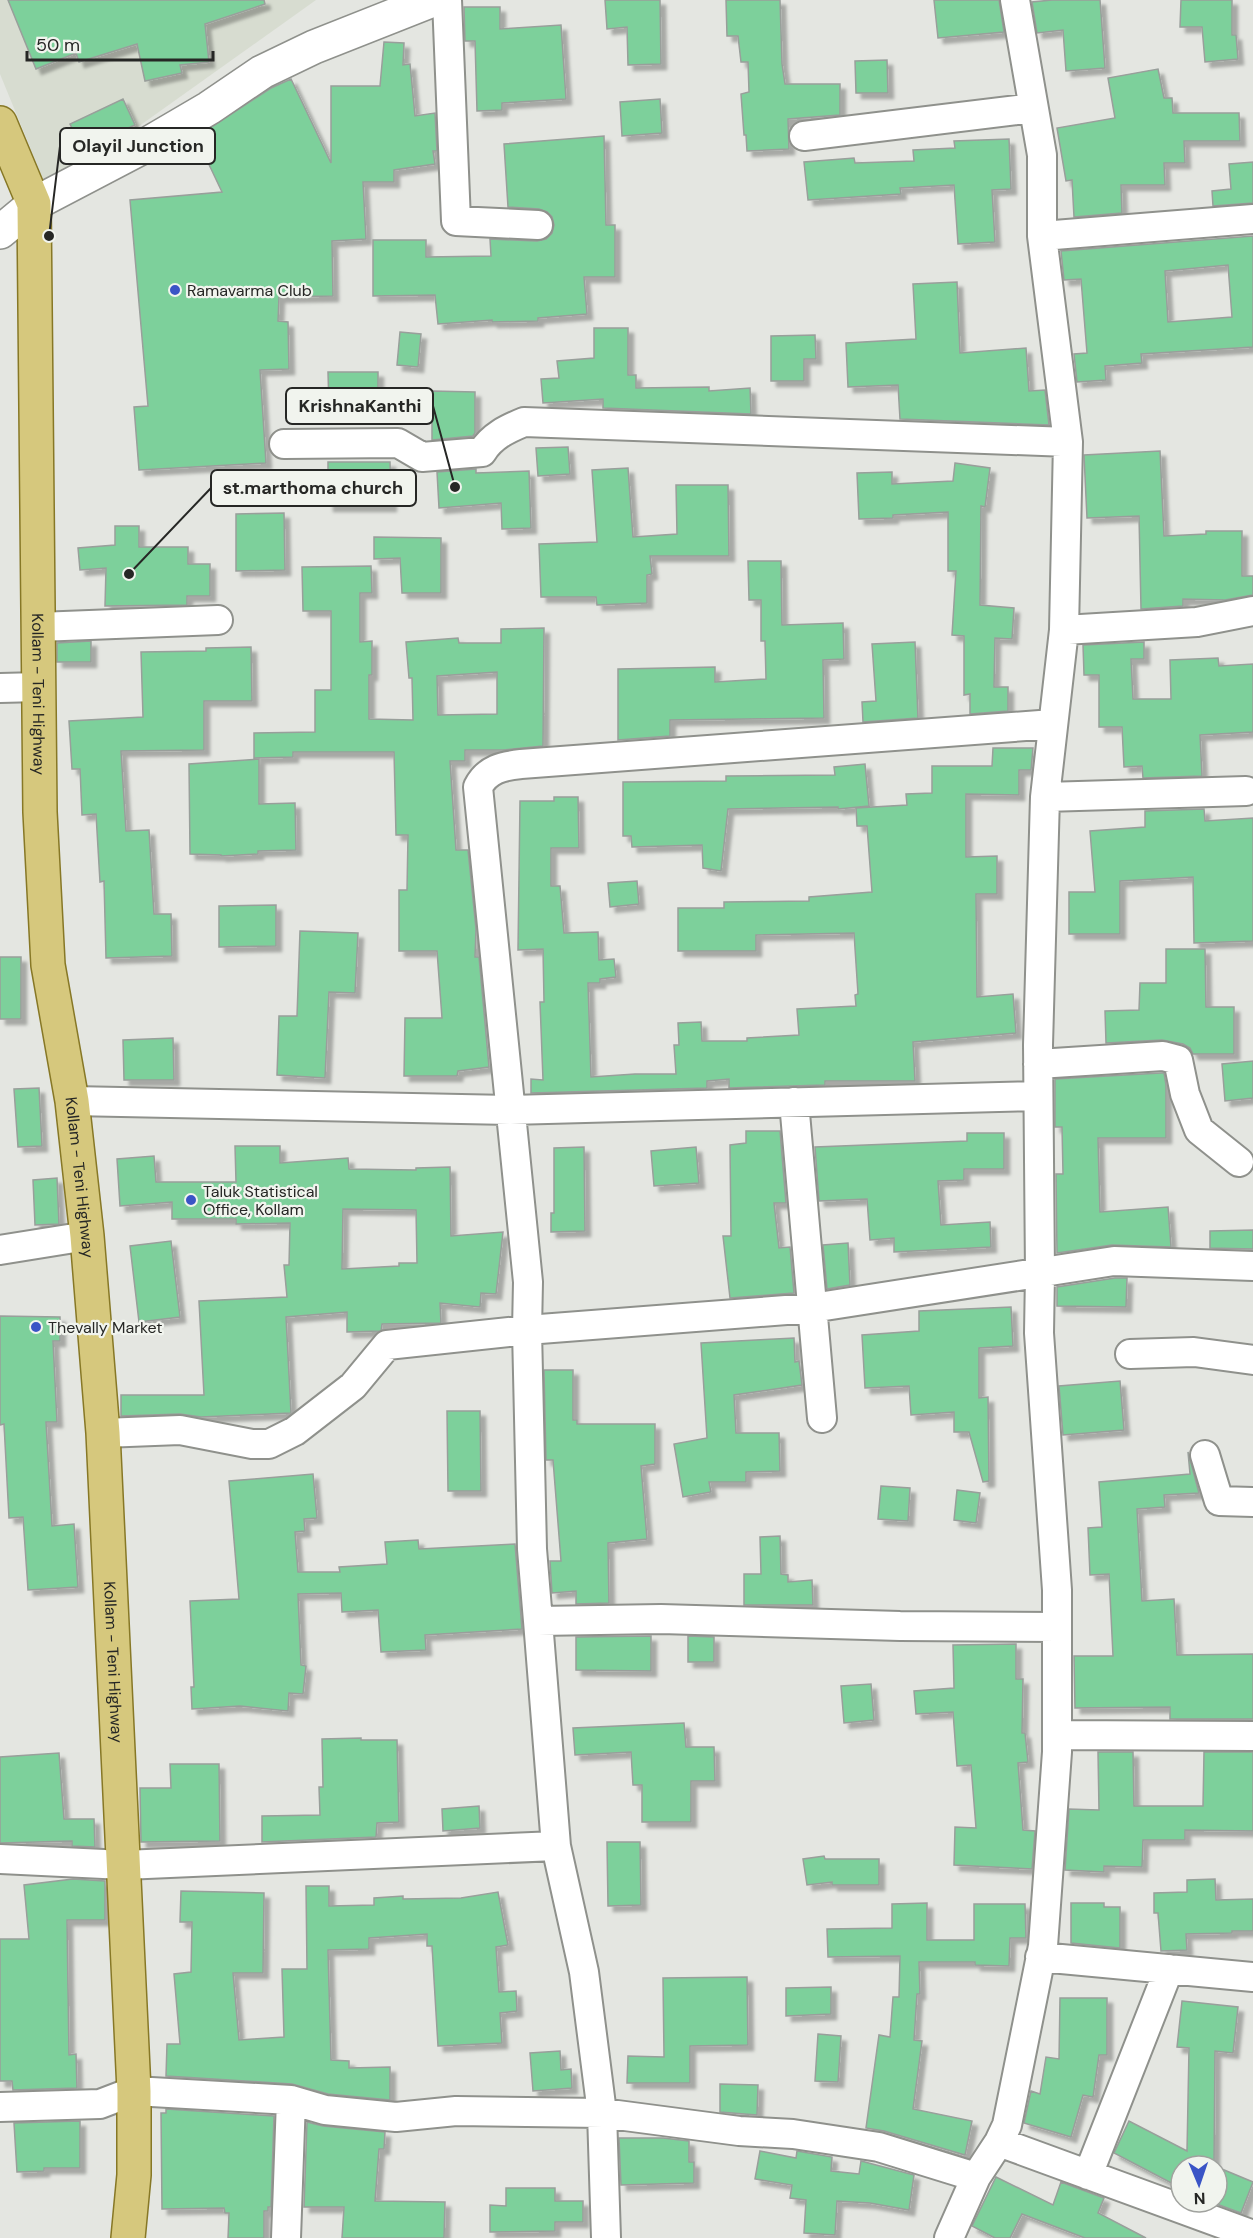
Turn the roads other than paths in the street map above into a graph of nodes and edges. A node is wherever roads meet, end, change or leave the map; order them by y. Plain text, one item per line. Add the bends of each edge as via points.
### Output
1 (433, 0) edge
2 (447, 0) edge
3 (1015, 0) edge
4 (1033, 108) junction
5 (0, 123) edge
6 (804, 136) dead end
7 (34, 204) junction
8 (1253, 219) edge
9 (538, 225) dead end
10 (0, 232) edge
11 (1042, 236) junction
12 (1068, 442) junction
13 (284, 444) dead end
14 (1253, 611) edge
15 (218, 620) dead end
16 (39, 627) junction
17 (1064, 630) junction
18 (39, 687) junction
19 (0, 688) edge
20 (1053, 724) junction
21 (1246, 791) dead end
22 (1046, 797) junction
23 (1038, 1064) junction
24 (1038, 1096) junction
25 (72, 1101) junction
26 (794, 1102) junction
27 (510, 1110) junction
28 (1239, 1162) dead end
29 (87, 1236) junction
30 (0, 1250) edge
31 (1253, 1266) edge
32 (1040, 1273) junction
33 (812, 1308) junction
34 (527, 1330) junction
35 (1130, 1354) dead end
36 (1253, 1360) edge
37 (822, 1418) dead end
38 (103, 1433) junction
39 (1205, 1455) dead end
40 (1253, 1502) edge
41 (538, 1621) junction
42 (1057, 1627) junction
43 (1057, 1735) junction
44 (1253, 1736) edge
45 (556, 1846) junction
46 (0, 1859) edge
47 (124, 1866) junction
48 (1041, 1957) junction
49 (1169, 1969) junction
50 (1253, 1977) edge
51 (134, 2091) junction
52 (291, 2100) junction
53 (0, 2107) edge
54 (602, 2113) junction
55 (999, 2142) junction
56 (1088, 2175) junction
57 (975, 2176) junction
58 (1253, 2235) edge
59 (128, 2238) edge
60 (286, 2238) edge
61 (606, 2238) edge
62 (949, 2238) edge

1 - 7 street via 262,72 139,149
2 - 9 street via 456,221
3 - 4 street
4 - 6 street
4 - 11 street via 1042,155
5 - 7 main road, Kollam - Teni Highway
7 - 10 street
7 - 16 main road, Kollam - Teni Highway
8 - 11 street
11 - 12 street
12 - 13 street via 525,422 501,432 482,452 422,457 398,443
12 - 17 street
14 - 17 street via 1197,622
15 - 16 street
16 - 18 main road, Kollam - Teni Highway
17 - 20 street
18 - 19 street
18 - 25 main road, Kollam - Teni Highway via 40,812 48,965
20 - 22 street
20 - 27 street via 521,764 483,776 478,787
21 - 22 street
22 - 23 street
23 - 24 street
23 - 28 street via 1163,1056 1178,1060 1185,1094 1199,1130
24 - 26 street
24 - 32 street
25 - 27 street
25 - 29 main road, Kollam - Teni Highway
26 - 27 street
26 - 33 street
27 - 34 street via 528,1282
29 - 30 street
29 - 38 main road, Kollam - Teni Highway
31 - 32 street via 1114,1261
32 - 33 street
32 - 42 street via 1039,1333
33 - 34 street
33 - 37 street
34 - 38 street via 387,1345 353,1386 295,1431 269,1444 180,1430
34 - 41 street via 532,1549
35 - 36 street via 1194,1352
38 - 47 main road, Kollam - Teni Highway
39 - 40 street via 1219,1501
41 - 42 street via 661,1619
41 - 45 street
42 - 43 street
43 - 44 street
43 - 48 street
45 - 47 street
45 - 54 street via 584,1972
46 - 47 street
47 - 51 main road, Kollam - Teni Highway
48 - 49 street
48 - 55 street via 1006,2125
49 - 50 street
49 - 56 street
51 - 52 street
51 - 53 street via 99,2104
51 - 59 main road, Kollam - Teni Highway via 134,2175
52 - 54 street via 325,2110 396,2117 456,2111
52 - 60 street
54 - 57 street via 879,2147
54 - 61 street
55 - 56 street
55 - 57 street
56 - 58 street
57 - 62 street

